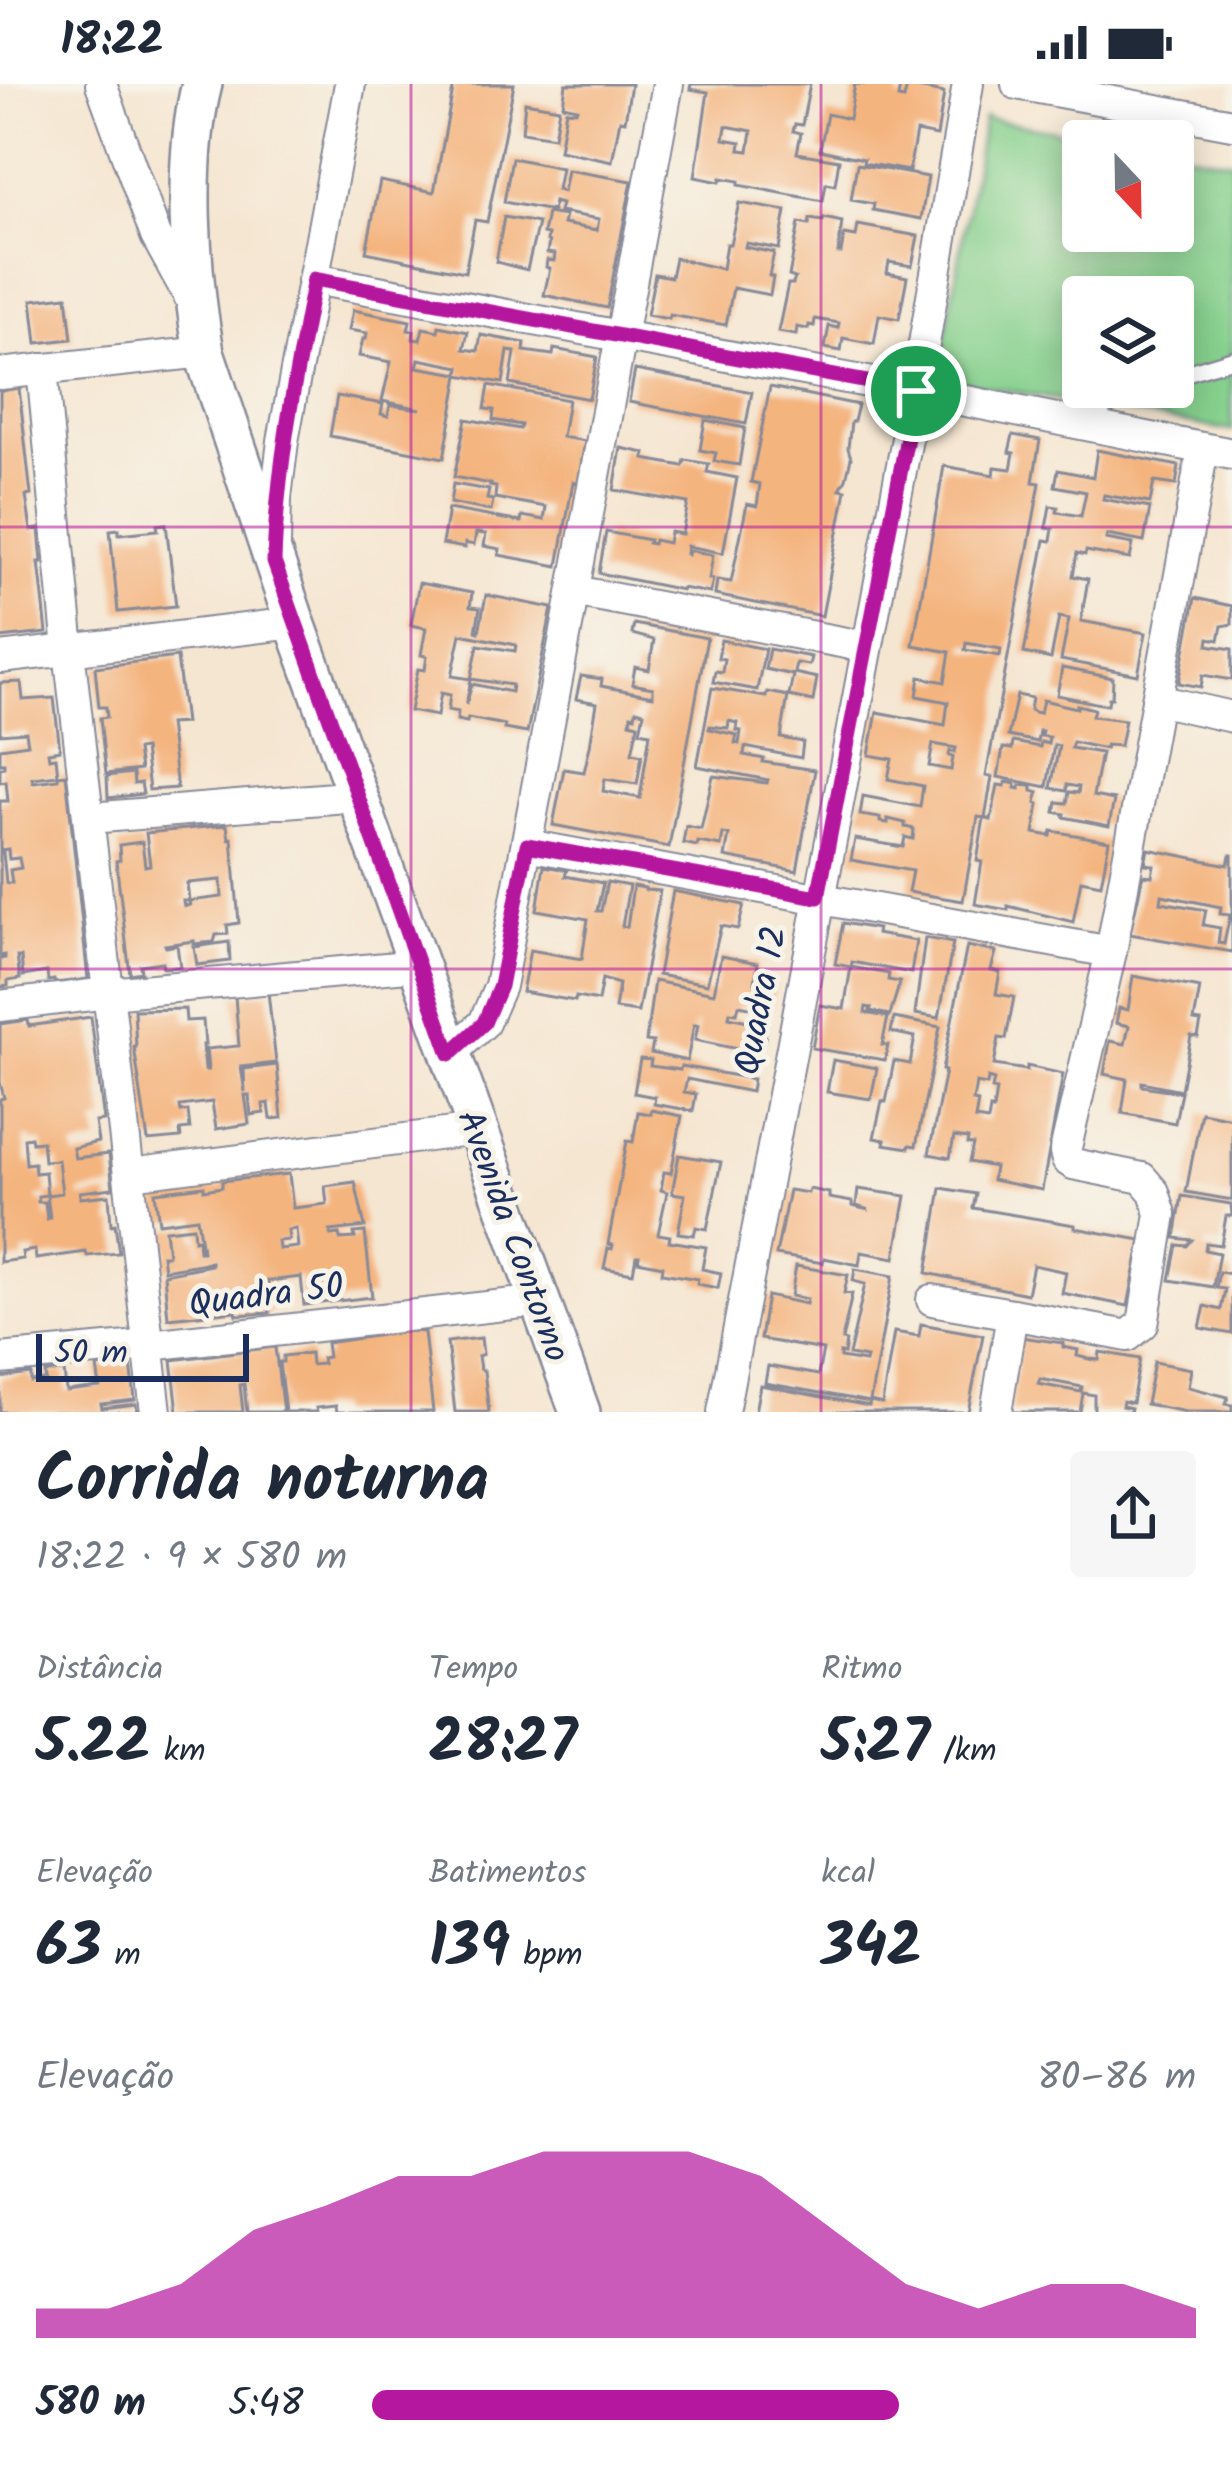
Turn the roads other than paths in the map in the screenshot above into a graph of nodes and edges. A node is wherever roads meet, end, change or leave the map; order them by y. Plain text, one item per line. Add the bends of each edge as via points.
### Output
1 (101, 84) edge
2 (202, 84) edge
3 (350, 84) edge
4 (668, 84) edge
5 (968, 84) edge
6 (1017, 84) edge
7 (1232, 124) edge
8 (314, 279) junction
9 (196, 309) junction
10 (621, 337) junction
11 (204, 352) junction
12 (1232, 359) edge
13 (42, 369) junction
14 (1194, 371) edge
15 (0, 374) edge
16 (916, 391) junction
17 (1104, 408) edge
18 (1080, 424) junction
19 (1217, 452) edge
20 (274, 562) junction
21 (574, 591) junction
22 (295, 623) junction
23 (867, 647) junction
24 (69, 650) junction
25 (0, 658) edge
26 (1156, 700) junction
27 (1232, 717) edge
28 (358, 796) junction
29 (90, 818) junction
30 (527, 845) junction
31 (818, 897) junction
32 (1111, 952) junction
33 (418, 965) junction
34 (107, 993) junction
35 (0, 1006) edge
36 (450, 1054) junction
37 (476, 1130) junction
38 (130, 1174) junction
39 (540, 1300) junction
40 (932, 1300) dead end
41 (1012, 1314) junction
42 (150, 1345) junction
43 (0, 1359) edge
44 (157, 1412) edge
45 (580, 1412) edge
46 (723, 1412) edge
47 (996, 1412) edge

1 - 9 street, Avenida Contorno via 157,236
2 - 9 street, Avenida Contorno via 192,149
3 - 8 street
4 - 10 street
5 - 16 street, Quadra 12
6 - 7 street
8 - 10 street
8 - 20 street via 283,441
9 - 11 street, Avenida Contorno
10 - 16 street
10 - 21 street
11 - 13 street
11 - 20 street, Avenida Contorno
12 - 14 lane
13 - 15 street
13 - 24 street
16 - 18 street
16 - 23 street, Quadra 12
17 - 18 lane
18 - 19 street
19 - 26 street
20 - 22 street, Avenida Contorno
21 - 23 street
21 - 30 street
22 - 24 street
22 - 28 street, Avenida Contorno
23 - 31 street, Quadra 12
24 - 25 street
24 - 29 street
26 - 27 street
26 - 32 street
28 - 29 street
28 - 33 street, Avenida Contorno
29 - 34 street
30 - 31 street
30 - 36 street via 500,986 484,1023
31 - 32 street
31 - 46 street, Quadra 12
32 - 41 street via 1065,1152 1073,1164 1142,1178 1154,1192 1161,1214 1143,1324 1128,1336
33 - 34 street
33 - 36 street, Avenida Contorno
34 - 35 street
34 - 38 street
36 - 37 street, Avenida Contorno
37 - 38 street
37 - 39 street, Avenida Contorno
38 - 42 street
39 - 42 street, Quadra 50
39 - 45 street, Avenida Contorno
40 - 41 street
41 - 47 street
42 - 43 street, Quadra 50
42 - 44 street

